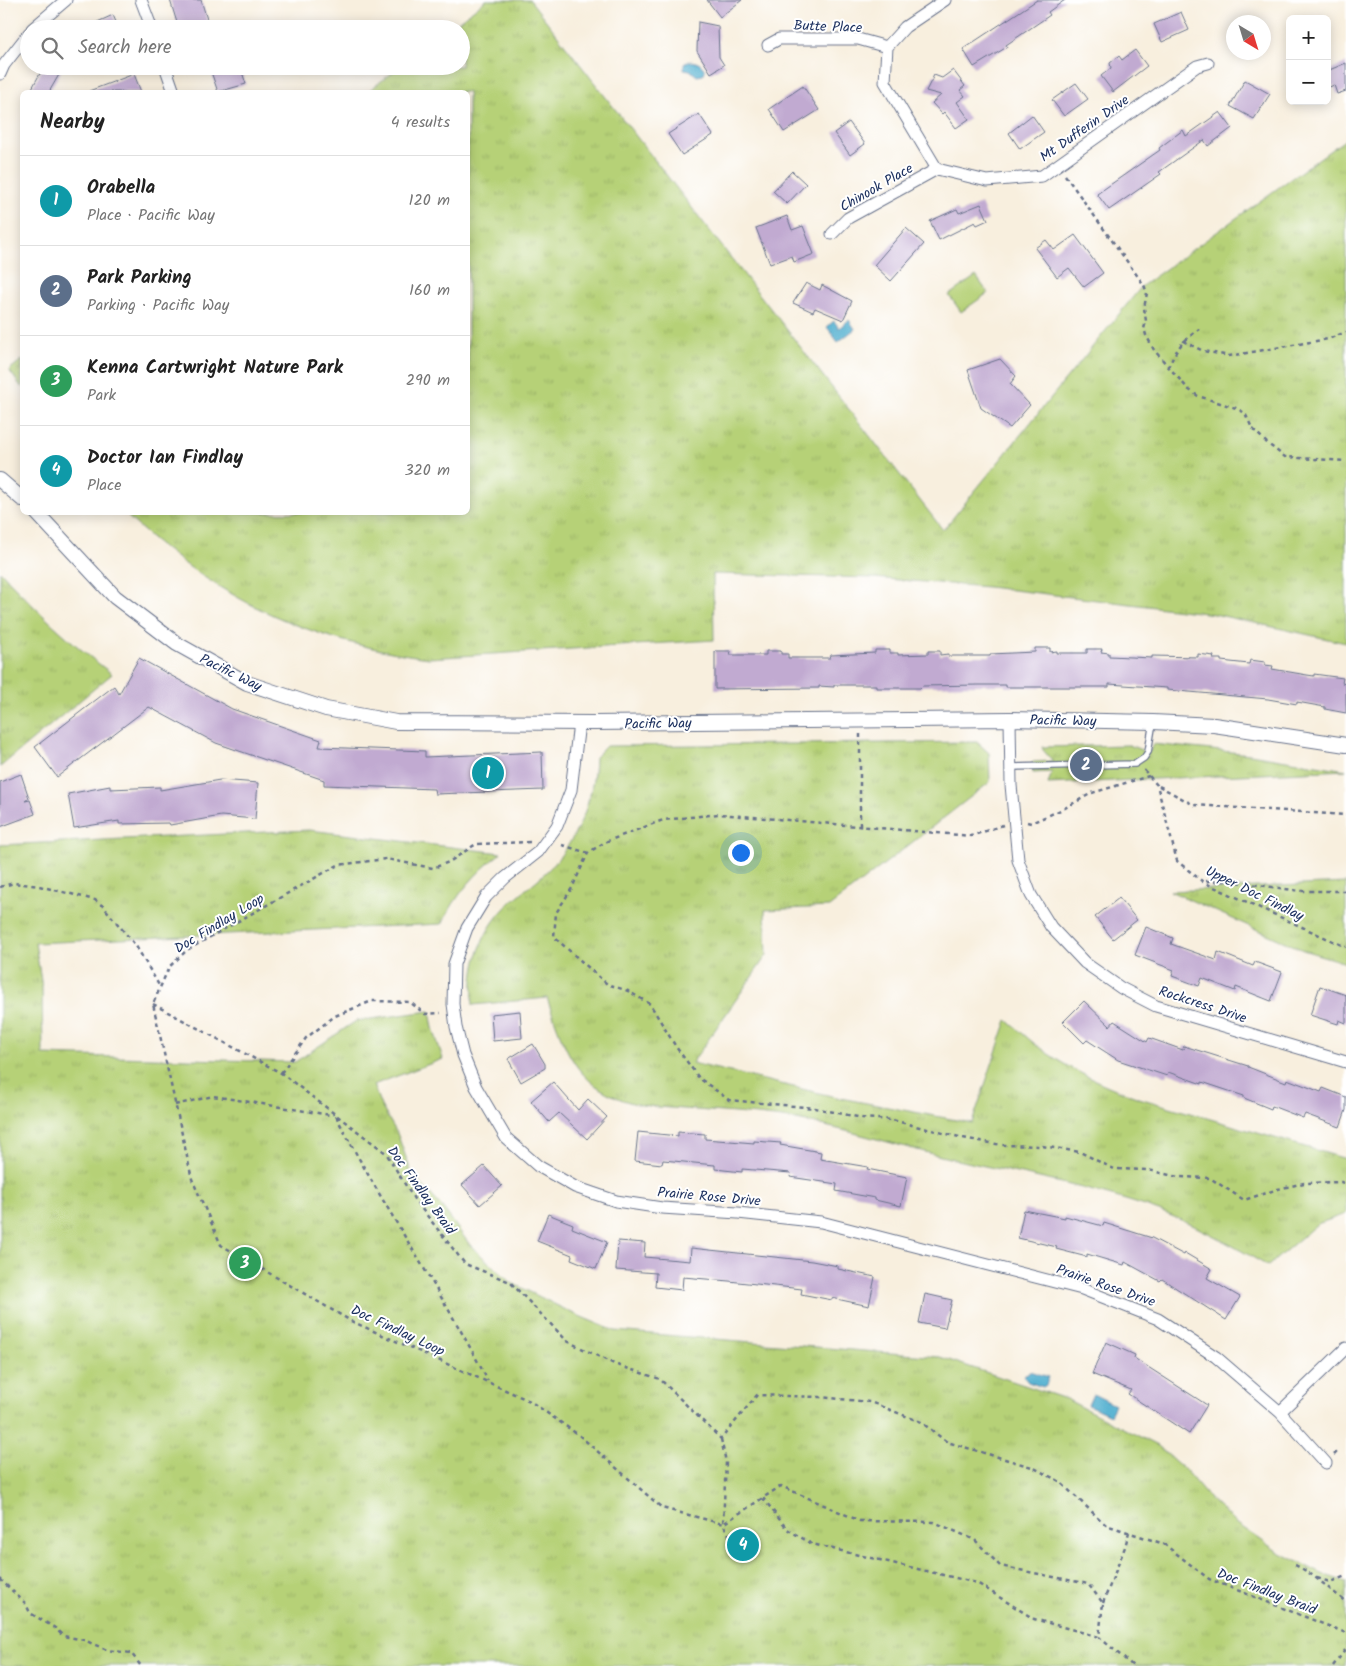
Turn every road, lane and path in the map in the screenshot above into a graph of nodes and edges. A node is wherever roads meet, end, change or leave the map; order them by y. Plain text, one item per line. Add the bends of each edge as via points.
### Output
1 (66, 0) edge
2 (141, 0) edge
3 (945, 0) edge
4 (43, 20) edge
5 (149, 20) edge
6 (20, 45) edge
7 (768, 45) dead end
8 (887, 47) junction
9 (1208, 63) dead end
10 (0, 74) edge
11 (168, 75) edge
12 (173, 90) edge
13 (937, 169) junction
14 (1064, 174) dead end
15 (832, 234) dead end
16 (1200, 329) dead end
17 (1346, 332) edge
18 (1183, 341) junction
19 (1168, 368) junction
20 (1346, 460) edge
21 (0, 480) edge
22 (20, 497) edge
23 (39, 515) edge
24 (1010, 719) junction
25 (860, 720) junction
26 (1153, 722) junction
27 (579, 723) junction
28 (1346, 745) edge
29 (1135, 764) junction
30 (1011, 767) junction
31 (1149, 776) junction
32 (1157, 785) junction
33 (1346, 815) edge
34 (1014, 822) junction
35 (860, 827) junction
36 (530, 842) dead end
37 (562, 845) dead end
38 (588, 853) junction
39 (1203, 882) junction
40 (0, 887) edge
41 (1346, 891) edge
42 (1346, 947) edge
43 (160, 987) junction
44 (153, 1004) junction
45 (441, 1012) dead end
46 (1346, 1062) edge
47 (281, 1073) junction
48 (175, 1105) junction
49 (335, 1114) junction
50 (1346, 1184) edge
51 (1346, 1348) edge
52 (488, 1382) junction
53 (1280, 1412) junction
54 (721, 1439) junction
55 (1339, 1450) dead end
56 (1335, 1454) dead end
57 (1326, 1463) dead end
58 (763, 1498) junction
59 (724, 1524) junction
60 (1129, 1532) junction
61 (737, 1548) dead end
62 (1295, 1565) dead end
63 (1346, 1576) edge
64 (1315, 1578) junction
65 (0, 1579) edge
66 (1346, 1602) edge
67 (1103, 1603) junction
68 (1346, 1633) edge
69 (1099, 1637) junction
70 (1346, 1649) edge
71 (141, 1666) edge
72 (1133, 1666) edge
73 (1332, 1666) edge

1 - 4 street
2 - 5 street
3 - 8 street via 905,27
6 - 10 street
7 - 8 street, Butte Place via 779,39 858,39
8 - 13 street via 886,82
9 - 13 street, Mt Dufferin Drive via 1197,66 1042,176 987,181
11 - 12 street
13 - 15 street, Chinook Place via 848,218
14 - 19 path via 1144,285 1147,293 1144,308 1146,335
16 - 18 path
17 - 18 path via 1328,339 1229,356
18 - 19 path
19 - 20 path via 1198,396 1245,413 1252,428 1285,457
21 - 22 street
23 - 27 street, Pacific Way via 116,597 177,644 248,683 326,709 396,722
24 - 25 street, Pacific Way
24 - 26 street, Pacific Way
24 - 30 street, Rockcress Drive
25 - 27 street, Pacific Way
25 - 35 path
26 - 28 street, Pacific Way via 1214,725
26 - 29 lane via 1148,752
27 - 53 street, Prairie Rose Drive via 571,790 557,826 538,852 486,897 467,928 454,964 453,1004 463,1054 476,1087 506,1138 538,1166 575,1186 616,1200 662,1208 821,1222 1082,1289 1158,1319 1216,1357
29 - 30 lane
29 - 31 path, Upper Doc Findlay
30 - 34 street, Rockcress Drive
31 - 32 path, Upper Doc Findlay
31 - 34 path via 1092,793 1031,823
32 - 33 path via 1194,806
32 - 39 path, Upper Doc Findlay via 1177,861
34 - 35 path via 971,836
34 - 46 street, Rockcress Drive via 1018,860 1031,895 1051,928 1084,963 1156,1006
35 - 38 path via 719,814 685,817 654,823 605,842
36 - 43 path, Doc Findlay Loop via 476,844 449,862 433,868 386,860 338,865 187,950 169,967
37 - 38 path
38 - 50 path via 556,913 554,937 607,984 628,991 650,1004 699,1078 729,1100 815,1108 862,1118 892,1120 1002,1145 1042,1146 1080,1152 1114,1169 1210,1178 1244,1200 1304,1183
39 - 41 path via 1230,881 1300,891
39 - 42 path, Upper Doc Findlay
40 - 43 path via 14,883 40,886 95,900 136,946
43 - 44 path, Doc Findlay Loop
44 - 47 path, Doc Findlay Braid
44 - 48 path, Doc Findlay Loop
45 - 47 path via 426,1014 410,1002 372,1001 335,1016 306,1038
47 - 49 path, Doc Findlay Braid
48 - 49 path via 214,1096
48 - 52 path, Doc Findlay Loop via 192,1179 221,1246 351,1321
49 - 52 path
49 - 54 path, Doc Findlay Braid via 386,1153 414,1198 466,1264 510,1282 567,1341 614,1364 660,1379
51 - 53 street
52 - 59 path, Doc Findlay Loop via 530,1400 580,1436 662,1508
53 - 57 street, Prairie Rose Drive
54 - 59 path via 726,1462
54 - 60 path, Doc Findlay Braid via 757,1395 870,1402 921,1422 948,1442 1032,1467 1059,1481 1106,1524
55 - 56 path
58 - 59 path
58 - 67 path via 781,1486 860,1521 934,1522 975,1540 1000,1566 1088,1584
58 - 69 path via 787,1529 812,1544 978,1583 1034,1619
59 - 61 path
60 - 67 path
60 - 68 path, Doc Findlay Braid via 1164,1544 1209,1579
62 - 64 path
63 - 64 path via 1330,1582
64 - 66 path
65 - 71 path via 26,1604 30,1613 62,1636 84,1640 107,1650 131,1653
67 - 69 path
69 - 72 path
70 - 73 path

